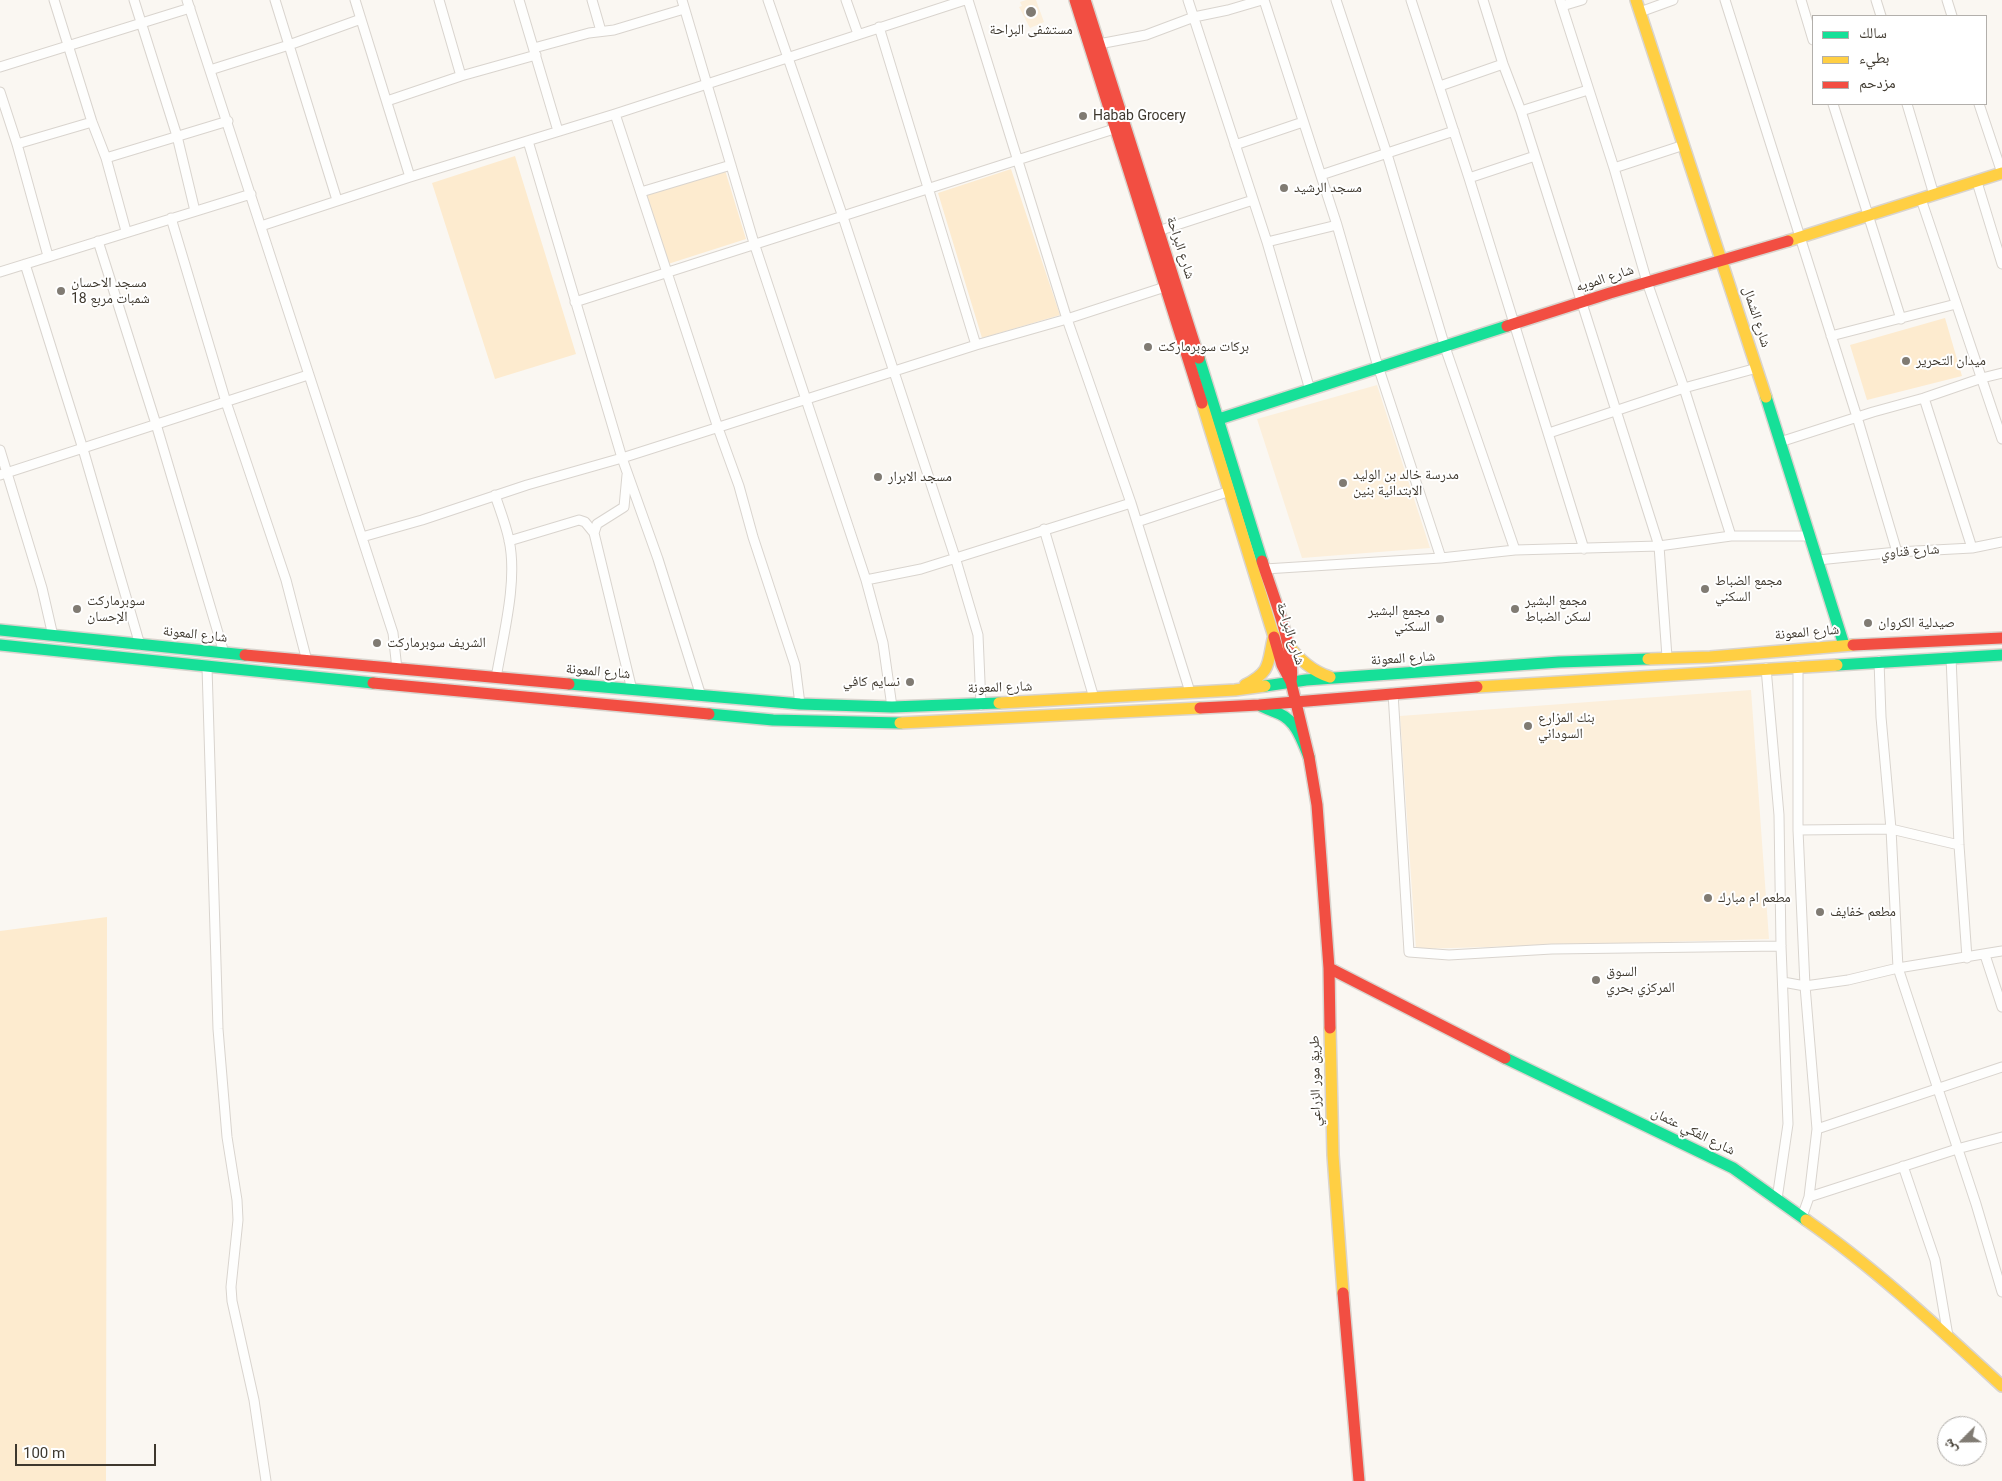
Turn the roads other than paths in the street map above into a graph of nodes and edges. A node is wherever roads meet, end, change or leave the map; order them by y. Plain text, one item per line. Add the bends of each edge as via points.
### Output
1 (54, 0) edge
2 (134, 0) edge
3 (275, 0) edge
4 (355, 0) edge
5 (438, 0) edge
6 (519, 0) edge
7 (592, 0) edge
8 (768, 0) edge
9 (846, 0) edge
10 (930, 0) edge
11 (966, 0) edge
12 (1074, 0) edge
13 (1085, 0) edge
14 (1188, 0) edge
15 (1263, 0) edge
16 (1336, 0) edge
17 (1411, 0) edge
18 (1483, 0) edge
19 (1582, 0) edge
20 (1636, 0) edge
21 (1673, 0) edge
22 (1725, 0) edge
23 (1801, 0) edge
24 (1876, 0) edge
25 (1947, 0) edge
26 (1561, 3) edge
27 (189, 4) edge
28 (683, 5) edge
29 (934, 10) junction
30 (1640, 12) junction
31 (1880, 15) edge
32 (1952, 15) edge
33 (1194, 17) junction
34 (361, 19) junction
35 (140, 22) junction
36 (879, 27) junction
37 (601, 31) junction
38 (858, 34) junction
39 (1812, 37) edge
40 (1099, 44) junction
41 (67, 45) junction
42 (289, 45) junction
43 (535, 52) junction
44 (787, 57) junction
45 (1504, 64) junction
46 (0, 66) edge
47 (210, 70) junction
48 (461, 76) junction
49 (707, 83) junction
50 (1440, 86) junction
51 (1588, 90) junction
52 (0, 92) edge
53 (387, 101) junction
54 (1833, 105) edge
55 (1907, 105) edge
56 (1979, 105) edge
57 (1521, 111) junction
58 (615, 114) junction
59 (228, 121) junction
60 (92, 122) junction
61 (1303, 122) junction
62 (1114, 129) junction
63 (558, 131) junction
64 (1454, 132) junction
65 (177, 136) junction
66 (528, 141) junction
67 (17, 144) junction
68 (1235, 145) junction
69 (1684, 145) junction
70 (1386, 154) junction
71 (1535, 156) junction
72 (106, 158) junction
73 (1017, 161) junction
74 (731, 165) junction
75 (1614, 168) junction
76 (2002, 173) edge
77 (1320, 175) junction
78 (410, 176) junction
79 (1469, 178) junction
80 (1977, 182) junction
81 (929, 189) junction
82 (641, 192) junction
83 (251, 194) junction
84 (1934, 195) junction
85 (1921, 199) junction
86 (338, 200) junction
87 (1252, 200) junction
88 (195, 211) junction
89 (1866, 215) junction
90 (843, 217) junction
91 (171, 218) junction
92 (1337, 225) junction
93 (261, 226) junction
94 (126, 231) junction
95 (1158, 231) junction
96 (1800, 238) junction
97 (98, 240) junction
98 (1267, 242) junction
99 (754, 243) junction
100 (48, 256) junction
101 (1722, 260) junction
102 (25, 264) junction
103 (2002, 264) edge
104 (0, 272) edge
105 (667, 272) junction
106 (1647, 282) junction
107 (1166, 287) junction
108 (575, 302) junction
109 (1582, 302) junction
110 (1956, 304) junction
111 (1067, 319) junction
112 (1901, 319) junction
113 (1515, 324) junction
114 (1831, 336) junction
115 (976, 345) junction
116 (1445, 347) junction
117 (1379, 368) junction
118 (1757, 368) junction
119 (895, 371) junction
120 (2002, 373) edge
121 (308, 375) junction
122 (1982, 378) junction
123 (1684, 388) junction
124 (1310, 390) junction
125 (1924, 398) junction
126 (805, 400) junction
127 (226, 402) junction
128 (1615, 410) junction
129 (1858, 417) junction
130 (1219, 419) junction
131 (156, 424) junction
132 (718, 428) junction
133 (1549, 433) junction
134 (2002, 439) edge
135 (1780, 442) junction
136 (0, 450) edge
137 (83, 450) junction
138 (622, 458) junction
139 (4, 474) edge
140 (627, 474) junction
141 (1230, 492) junction
142 (495, 495) junction
143 (1131, 503) junction
144 (1137, 522) junction
145 (1044, 530) junction
146 (594, 533) junction
147 (1731, 536) junction
148 (1810, 536) junction
149 (362, 537) junction
150 (509, 541) junction
151 (2002, 542) edge
152 (1659, 546) junction
153 (1972, 548) junction
154 (1584, 549) junction
155 (1515, 550) junction
156 (1897, 552) junction
157 (955, 557) junction
158 (1440, 558) junction
159 (1818, 560) junction
160 (1265, 569) junction
161 (866, 580) junction
162 (0, 630) edge
163 (1274, 635) junction
164 (53, 636) junction
165 (2002, 638) edge
166 (0, 644) edge
167 (140, 645) junction
168 (1288, 645) junction
169 (1844, 645) junction
170 (224, 653) junction
171 (2002, 655) edge
172 (1667, 657) junction
173 (1710, 657) junction
174 (1952, 657) junction
175 (307, 661) junction
176 (1879, 661) junction
177 (1798, 666) junction
178 (207, 667) junction
179 (1766, 668) junction
180 (397, 669) junction
181 (1710, 672) junction
182 (496, 678) junction
183 (1337, 679) junction
184 (1291, 682) junction
185 (632, 690) junction
186 (1235, 690) junction
187 (1190, 692) junction
188 (1393, 693) junction
189 (701, 696) junction
190 (1094, 698) junction
191 (1296, 702) junction
192 (800, 704) junction
193 (981, 705) junction
194 (1259, 705) junction
195 (892, 707) junction
196 (1309, 757) junction
197 (1891, 829) junction
198 (1798, 830) junction
199 (1959, 845) junction
200 (1781, 946) junction
201 (2002, 951) edge
202 (1985, 954) junction
203 (1967, 958) junction
204 (1329, 968) junction
205 (1898, 968) junction
206 (1783, 982) junction
207 (1805, 986) junction
208 (2002, 1007) edge
209 (2002, 1067) edge
210 (1938, 1090) junction
211 (1816, 1129) junction
212 (2002, 1136) edge
213 (1957, 1149) junction
214 (1903, 1166) junction
215 (1810, 1197) junction
216 (1777, 1199) junction
217 (1802, 1217) junction
218 (2002, 1292) edge
219 (1948, 1337) junction
220 (2002, 1386) edge
221 (266, 1481) edge
222 (1359, 1481) edge

1 - 41 street
2 - 35 street
3 - 42 street
4 - 34 street
5 - 48 street
6 - 43 street
7 - 37 street
8 - 44 street
9 - 38 street
10 - 29 street
11 - 29 street
11 - 73 street
12 - 62 main road, شارع البراحة
13 - 40 main road, شارع البراحة
14 - 33 street
15 - 33 street
15 - 61 street
16 - 70 street
17 - 50 street
18 - 45 street
19 - 26 street
20 - 30 main road, شارع الشمال
21 - 30 street
22 - 96 street
23 - 39 street
24 - 31 street
25 - 32 street
26 - 51 street
27 - 35 street
27 - 47 street
28 - 37 street via 614,30
28 - 49 street
29 - 36 street
30 - 69 main road, شارع الشمال
33 - 40 street via 1146,34
33 - 68 street
34 - 42 street
34 - 53 street
35 - 41 street
35 - 65 street
36 - 38 street
36 - 81 street
37 - 43 street
38 - 44 street
40 - 95 main road, شارع البراحة
41 - 46 street
41 - 60 street
42 - 47 street
42 - 86 street
43 - 48 street
43 - 63 street
44 - 49 street
44 - 90 street
45 - 50 street
45 - 57 street
47 - 59 street
48 - 53 street
49 - 58 street
49 - 74 street
50 - 64 street
51 - 57 street
51 - 75 street
52 - 67 street
53 - 78 street
54 - 89 street
55 - 84 street
56 - 76 street
57 - 71 street
58 - 63 street
58 - 82 street
59 - 65 street
59 - 83 street
60 - 67 street
60 - 72 street
61 - 68 street
61 - 77 street
62 - 73 street
62 - 107 main road, شارع البراحة
63 - 66 street
64 - 70 street
64 - 79 street
65 - 72 street
65 - 88 street
66 - 78 street
66 - 108 street
67 - 100 street
68 - 87 street
69 - 75 street
69 - 101 main road, شارع الشمال
70 - 77 street
70 - 116 street
71 - 79 street
71 - 109 street
72 - 94 street
73 - 81 street
73 - 111 street
74 - 82 street
74 - 99 street
75 - 106 street
76 - 80 main road, شارع المويه
77 - 92 street
78 - 86 street
79 - 113 street
80 - 84 main road, شارع المويه
80 - 103 street
81 - 90 street
81 - 115 street
82 - 105 street
83 - 88 street
83 - 93 street
84 - 85 main road, شارع المويه
85 - 89 main road, شارع المويه
85 - 110 street
86 - 93 street
87 - 95 street
87 - 98 street
88 - 91 street
89 - 96 main road, شارع المويه
89 - 112 street
90 - 99 street
90 - 119 street
91 - 94 street
91 - 127 street
92 - 98 street
92 - 117 street
93 - 121 street
94 - 97 street
95 - 130 main road, شارع البراحة
96 - 101 main road, شارع المويه
96 - 114 street
97 - 100 street
97 - 131 street
98 - 124 street
99 - 105 street
99 - 126 street
100 - 102 street
101 - 106 main road, شارع المويه
101 - 118 main road, شارع الشمال
102 - 104 street
102 - 137 street
105 - 108 street
105 - 132 street
106 - 109 main road, شارع المويه
106 - 123 street
107 - 111 street
107 - 141 main road, شارع البراحة
108 - 138 street
109 - 113 main road, شارع المويه
109 - 128 street
110 - 112 street
110 - 122 street
111 - 115 street
111 - 143 street
112 - 114 street
113 - 116 main road, شارع المويه
113 - 133 street
114 - 129 street
115 - 119 street
116 - 117 main road, شارع المويه
116 - 155 street
117 - 124 main road, شارع المويه
117 - 158 street
118 - 123 street
118 - 135 main road, شارع الشمال
119 - 126 street
119 - 157 street
120 - 122 street
121 - 127 street
121 - 149 street
122 - 125 street
122 - 134 street
123 - 128 street
123 - 147 street
124 - 130 main road, شارع المويه
125 - 129 street
125 - 153 street
126 - 132 street
126 - 161 street
127 - 131 street
127 - 175 street via 286,580
128 - 133 street
128 - 152 street
129 - 135 street
129 - 156 street
130 - 160 main road, شارع البراحة
131 - 137 street
131 - 170 street
132 - 138 street
132 - 192 street via 792,655
133 - 154 street
135 - 148 main road, شارع الشمال
136 - 139 street
137 - 139 street
137 - 167 street
138 - 140 street
138 - 142 street
139 - 164 street via 42,588
140 - 146 street via 624,507 597,524
140 - 189 street via 658,558
141 - 144 street
141 - 163 main road, شارع البراحة
142 - 149 street
142 - 150 street
143 - 144 street
143 - 145 street
144 - 187 street
145 - 157 street
145 - 190 street
146 - 150 street via 579,520
146 - 185 street
147 - 148 street
147 - 152 street
148 - 159 main road, شارع الشمال
149 - 180 street via 393,633
150 - 182 street via 510,598
151 - 153 street, شارع قناوي
152 - 154 street
152 - 172 street
153 - 156 street, شارع قناوي
154 - 155 street
155 - 158 street
156 - 159 street, شارع قناوي
157 - 161 street via 913,571
157 - 193 street via 978,635
158 - 160 street
159 - 169 main road, شارع الشمال
160 - 168 main road, شارع البراحة
161 - 195 street via 883,643
162 - 164 main road, شارع المعونة
163 - 184 main road, شارع البراحة
163 - 186 main road via 1263,675
164 - 167 main road, شارع المعونة
165 - 169 main road, شارع المعونة
166 - 178 main road, شارع المعونة
167 - 170 main road, شارع المعونة
168 - 183 main road via 1314,671
168 - 184 main road, شارع البراحة via 1293,668
169 - 173 main road, شارع المعونة
170 - 175 main road, شارع المعونة
171 - 174 main road, شارع المعونة
172 - 173 main road, شارع المعونة
172 - 183 main road, شارع المعونة
173 - 181 main road
174 - 176 main road, شارع المعونة
174 - 199 street
175 - 180 main road, شارع المعونة
176 - 177 main road, شارع المعونة
176 - 197 street
177 - 179 main road, شارع المعونة
177 - 198 street
178 - 194 main road, شارع المعونة via 773,720 850,723
178 - 221 street via 218,1029 238,1220 232,1294 254,1400
179 - 181 main road, شارع المعونة
179 - 200 street via 1779,815
180 - 182 main road, شارع المعونة
181 - 188 main road, شارع المعونة
182 - 185 main road, شارع المعونة
183 - 184 main road, شارع المعونة
184 - 186 main road, شارع المعونة
184 - 191 main road, طريق مور الزراعي
185 - 189 main road, شارع المعونة
186 - 187 main road, شارع المعونة
187 - 190 main road, شارع المعونة
188 - 191 main road, شارع المعونة
188 - 200 street via 1409,952 1448,955 1552,949
189 - 192 main road, شارع المعونة
190 - 193 main road, شارع المعونة
191 - 194 main road, شارع المعونة
191 - 196 main road, طريق مور الزراعي
192 - 195 main road, شارع المعونة
193 - 195 main road, شارع المعونة
194 - 196 main road via 1291,722
196 - 204 main road, طريق مور الزراعي via 1317,805
197 - 198 street
197 - 199 street
197 - 205 street
198 - 207 street
199 - 203 street
200 - 206 street
201 - 202 street
202 - 203 street
202 - 208 street
203 - 205 street
204 - 216 main road, شارع الفكي عثمان via 1733,1168
204 - 222 main road, طريق مور الزراعي via 1332,1155
205 - 207 street
205 - 210 street
206 - 207 street
206 - 216 street via 1788,1124
207 - 211 street
209 - 210 street
210 - 211 street
210 - 213 street
211 - 215 street
212 - 213 street
213 - 214 street
213 - 218 street
214 - 215 street
214 - 219 street via 1935,1260
215 - 217 street
216 - 217 main road, شارع الفكي عثمان
217 - 219 main road, شارع الفكي عثمان via 1843,1246
219 - 220 main road, شارع الفكي عثمان

